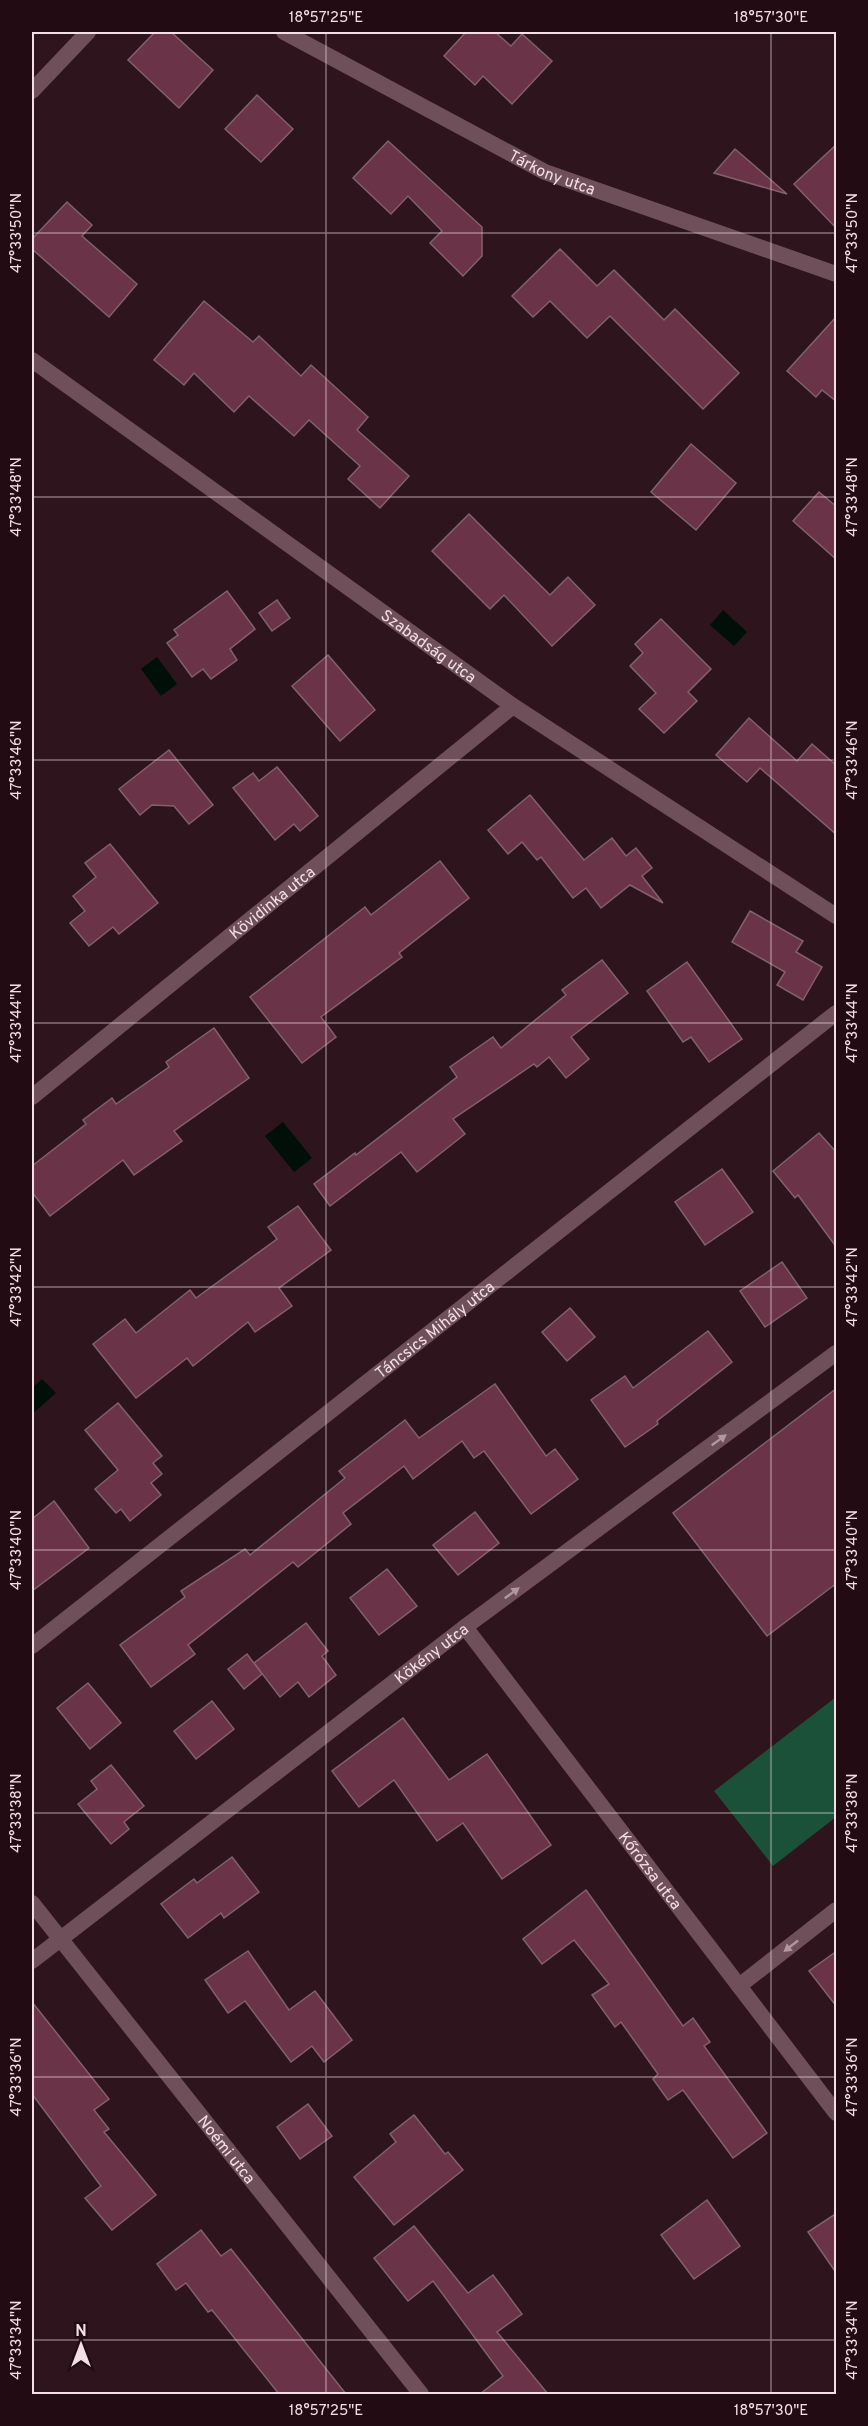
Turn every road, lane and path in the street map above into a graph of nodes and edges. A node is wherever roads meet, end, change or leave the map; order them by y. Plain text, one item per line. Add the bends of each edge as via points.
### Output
1 (88, 32) edge
2 (284, 32) edge
3 (32, 91) edge
4 (837, 274) edge
5 (32, 360) edge
6 (513, 706) junction
7 (837, 916) edge
8 (837, 1013) edge
9 (32, 1097) edge
10 (837, 1353) edge
11 (465, 1627) junction
12 (32, 1646) edge
13 (32, 1903) edge
14 (837, 1910) edge
15 (59, 1940) junction
16 (32, 1961) edge
17 (739, 1986) junction
18 (837, 2113) edge
19 (421, 2394) edge

1 - 3 street
2 - 4 street, Tárkony utca via 545,172
5 - 6 street, Szabadság utca
6 - 7 street, Szabadság utca
6 - 9 street, Kövidinka utca
8 - 12 street, Táncsics Mihály utca
11 -> 10 street, Kökény utca
11 - 15 street, Kökény utca
11 - 17 street, Kőrózsa utca
13 - 15 street, Noémi utca
14 -> 17 street
15 - 16 street, Kökény utca
15 - 19 street, Noémi utca
17 - 18 street, Kőrózsa utca

